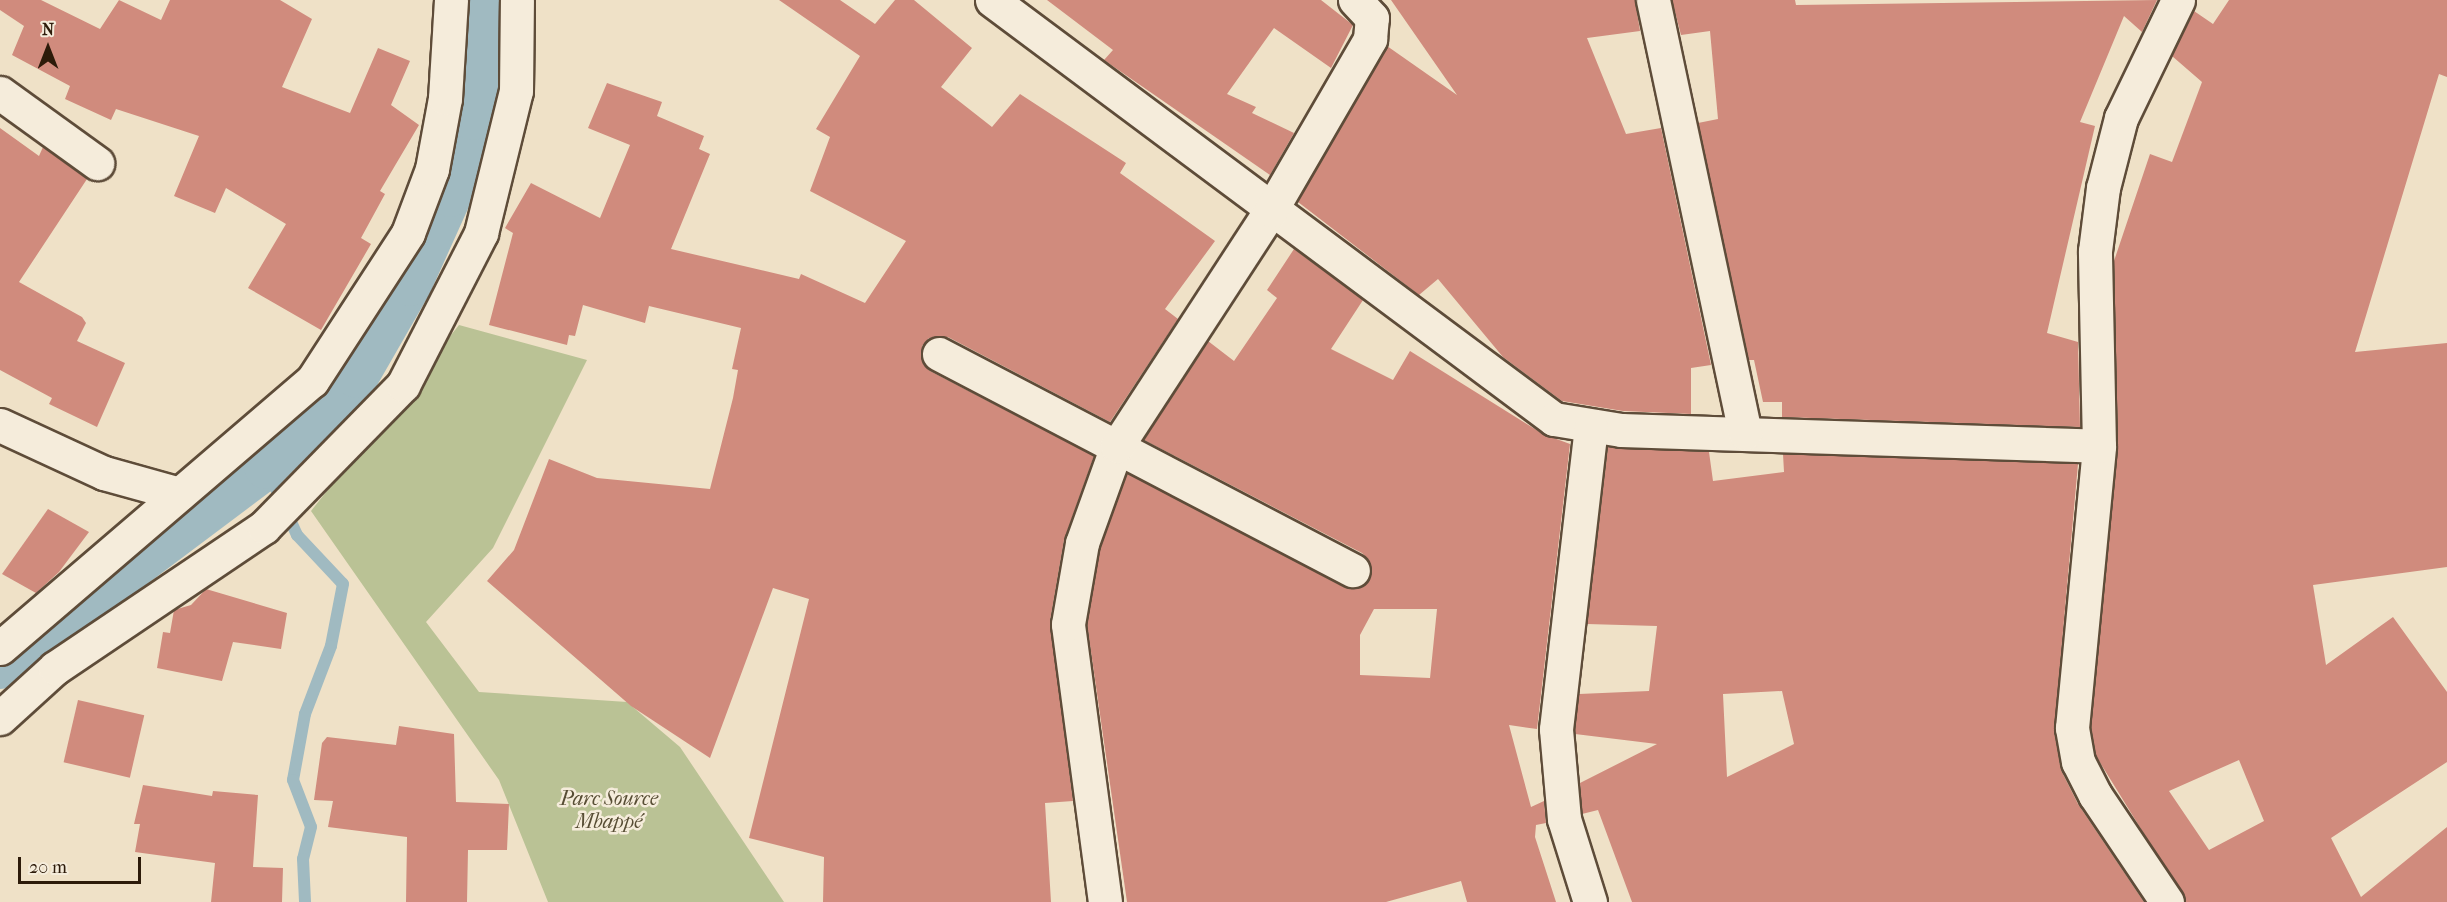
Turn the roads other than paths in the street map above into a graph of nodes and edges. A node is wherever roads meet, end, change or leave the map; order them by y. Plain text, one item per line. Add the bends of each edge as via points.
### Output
1 (452, 0) edge
2 (518, 0) edge
3 (992, 0) edge
4 (1355, 0) edge
5 (1653, 0) edge
6 (2178, 0) edge
7 (0, 93) edge
8 (97, 163) dead end
9 (1271, 210) junction
10 (939, 354) dead end
11 (0, 425) edge
12 (1591, 427) junction
13 (1745, 433) junction
14 (1117, 446) junction
15 (2099, 446) junction
16 (179, 494) junction
17 (1353, 570) dead end
18 (0, 648) edge
19 (0, 718) edge
20 (1106, 902) edge
21 (1590, 902) edge
22 (2167, 902) edge

1 - 16 street via 445,98 432,168 408,233 312,381
2 - 19 street via 516,91 481,233 403,385 264,527 55,668
3 - 9 street
4 - 9 street via 1372,18 1370,39
5 - 13 street
6 - 15 street via 2121,118 2103,188 2095,251
7 - 8 street
9 - 12 street via 1554,419
9 - 14 street
10 - 14 street
11 - 16 street via 104,473
12 - 13 street
12 - 21 street via 1556,729 1564,819
13 - 15 street
14 - 17 street
14 - 20 street via 1082,543 1068,606
15 - 22 street via 2072,728 2078,762 2095,795
16 - 18 street

